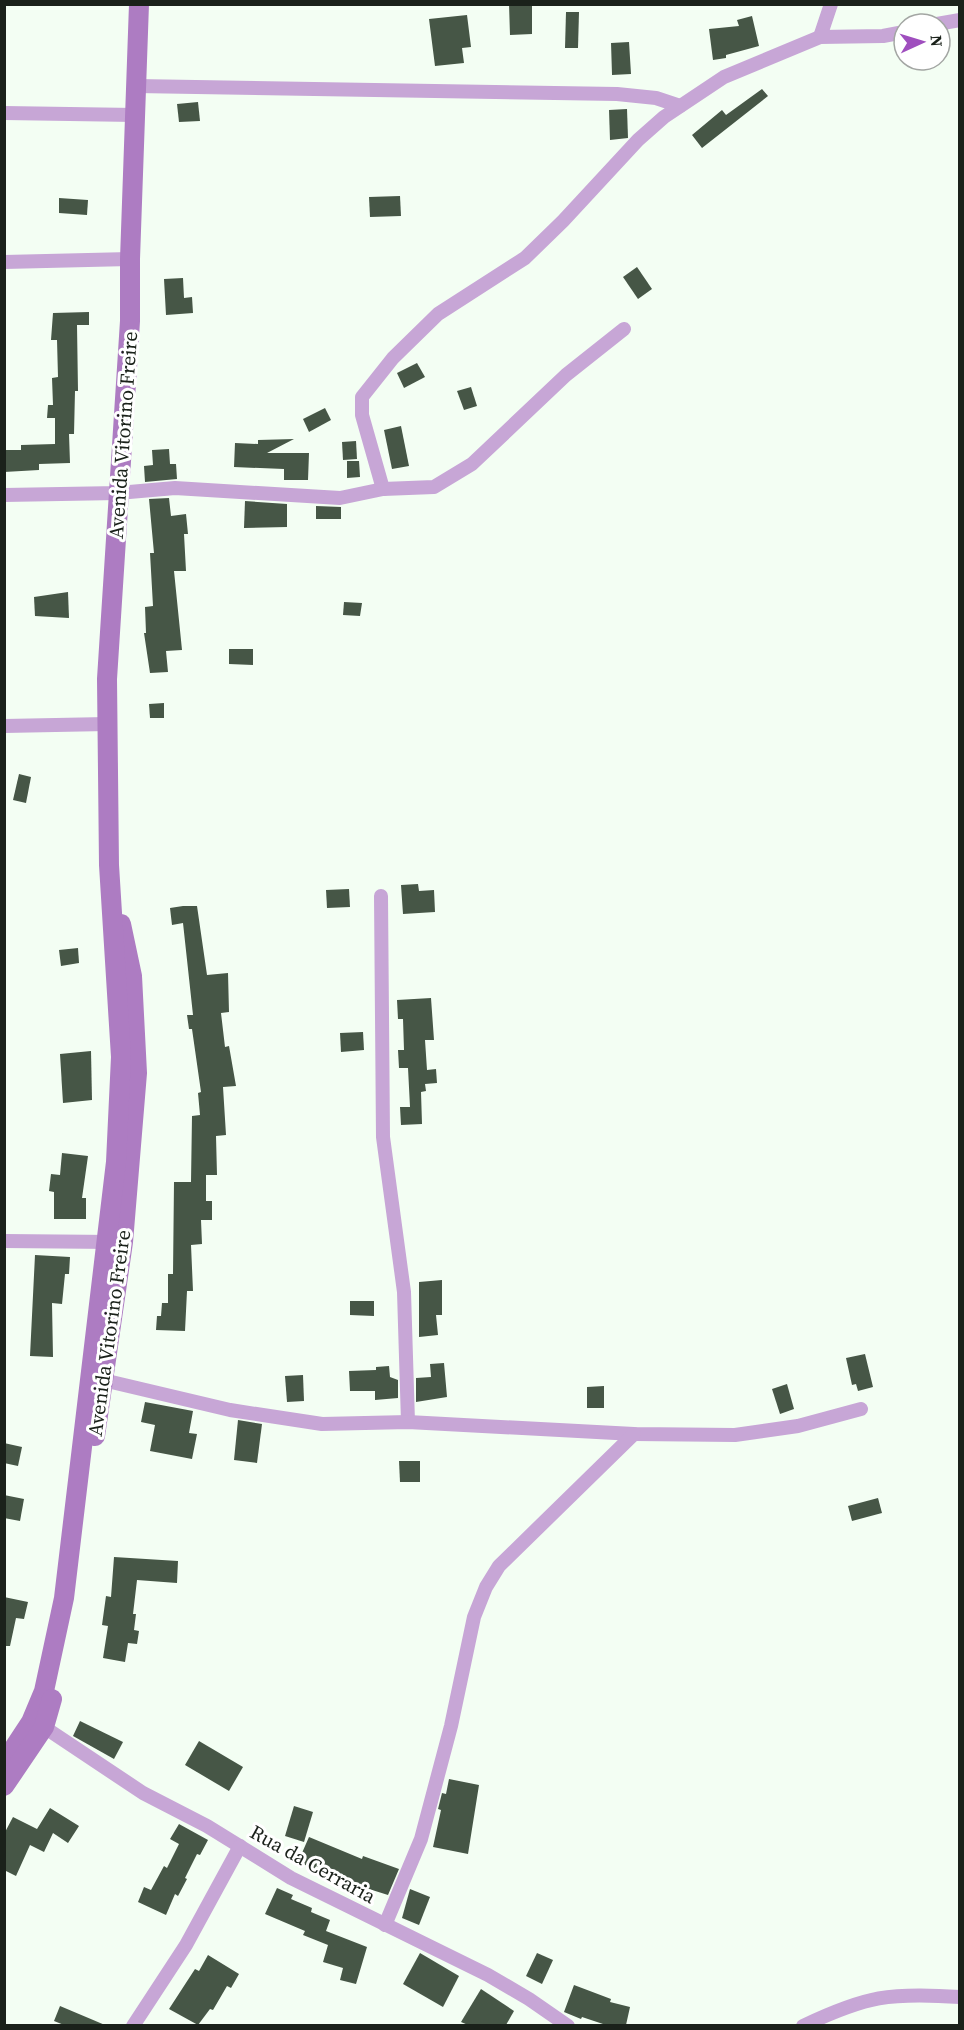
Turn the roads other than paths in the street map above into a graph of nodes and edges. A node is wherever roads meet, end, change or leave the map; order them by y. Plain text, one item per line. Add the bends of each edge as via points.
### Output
1 (139, 4) edge
2 (831, 4) edge
3 (892, 33) edge
4 (820, 37) junction
5 (136, 86) junction
6 (680, 106) junction
7 (4, 113) edge
8 (135, 115) junction
9 (130, 259) junction
10 (4, 262) edge
11 (624, 330) dead end
12 (383, 489) junction
13 (118, 493) junction
14 (4, 495) edge
15 (106, 724) junction
16 (4, 726) edge
17 (381, 896) dead end
18 (4, 1241) edge
19 (115, 1242) junction
20 (103, 1380) junction
21 (861, 1409) dead end
22 (408, 1422) junction
23 (634, 1434) junction
24 (44, 1727) junction
25 (4, 1763) edge
26 (4, 1786) edge
27 (240, 1846) junction
28 (386, 1925) junction
29 (960, 1997) edge
30 (132, 2025) edge
31 (568, 2025) edge
32 (803, 2025) edge

1 - 5 street, Avenida Vitorino Freire
2 - 4 street
3 - 4 street
4 - 6 street via 724,77
5 - 6 street via 618,94 656,98
5 - 8 street, Avenida Vitorino Freire
6 - 12 street via 638,140 525,258 438,314 366,388 362,415
7 - 8 street
8 - 9 street, Avenida Vitorino Freire
9 - 10 street
9 - 13 street, Avenida Vitorino Freire via 130,321
11 - 12 street via 566,375 459,475 434,487
12 - 13 street via 340,498 175,488
13 - 14 street
13 - 15 street, Avenida Vitorino Freire
15 - 16 street
15 - 19 street, Avenida Vitorino Freire via 109,865 121,1057
17 - 22 street via 383,1137 404,1292
18 - 19 street
19 - 20 street, Avenida Vitorino Freire
19 - 25 street, Avenida Vitorino Freire via 62,1608 44,1691 31,1722
20 - 22 street via 277,1419 322,1424
20 - 24 street, Avenida Vitorino Freire via 68,1640
21 - 23 street via 798,1426 735,1436
22 - 23 street
23 - 28 street via 498,1566 486,1587 474,1617 421,1839
24 - 26 street, Avenida Vitorino Freire
24 - 27 street, Rua da Cerraria via 142,1793
27 - 28 street, Rua da Cerraria via 291,1878
27 - 30 street via 186,1945
28 - 31 street, Rua da Cerraria via 488,1976
29 - 32 street via 897,1994 871,1998

